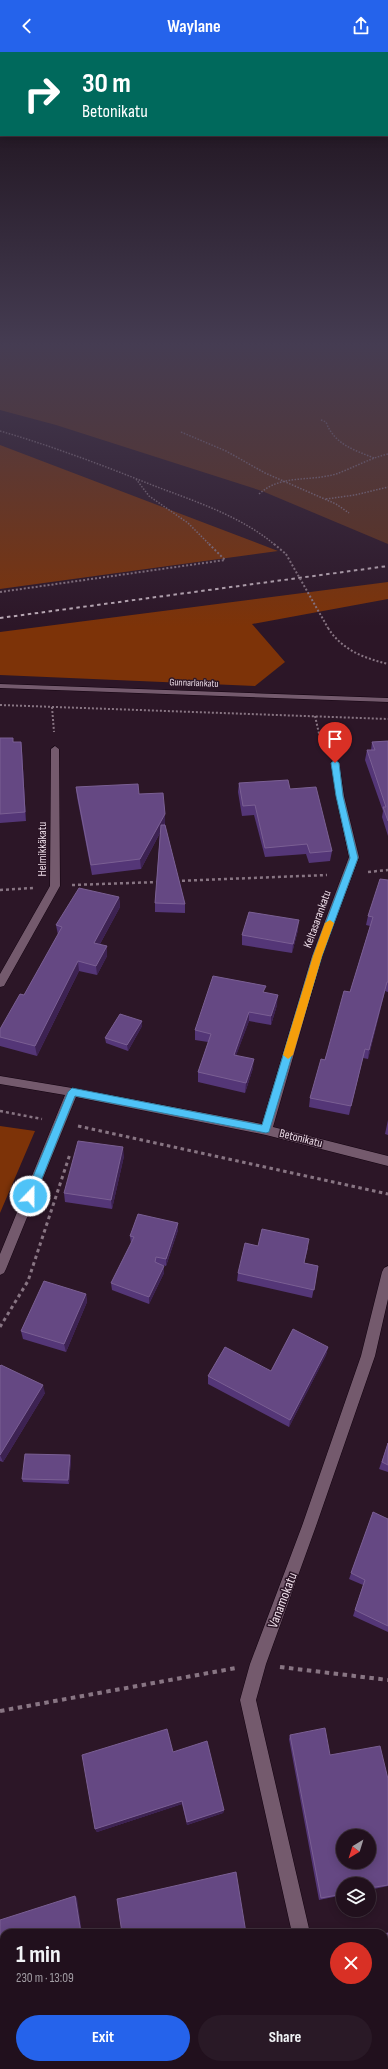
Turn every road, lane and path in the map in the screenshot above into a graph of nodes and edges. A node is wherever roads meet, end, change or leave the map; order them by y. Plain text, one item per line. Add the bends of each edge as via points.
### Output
1 (25, 438) edge
2 (192, 438) edge
3 (334, 438) edge
4 (388, 454) edge
5 (375, 458) junction
6 (136, 479) junction
7 (280, 480) junction
8 (388, 488) edge
9 (259, 494) dead end
10 (325, 499) junction
11 (349, 513) dead end
12 (0, 592) edge
13 (388, 664) edge
14 (0, 686) edge
15 (388, 700) edge
16 (0, 705) edge
17 (52, 707) junction
18 (314, 716) junction
19 (388, 719) edge
20 (55, 749) joint
21 (335, 763) joint
22 (388, 870) edge
23 (347, 874) junction
24 (166, 881) edge
25 (173, 881) edge
26 (55, 886) junction
27 (0, 890) edge
28 (0, 983) edge
29 (0, 1080) edge
30 (72, 1092) junction
31 (0, 1111) edge
32 (60, 1122) junction
33 (79, 1126) junction
34 (266, 1130) junction
35 (76, 1134) dead end
36 (72, 1148) dead end
37 (388, 1161) edge
38 (388, 1194) edge
39 (0, 1269) edge
40 (388, 1272) edge
41 (0, 1327) edge
42 (258, 1664) junction
43 (388, 1680) edge
44 (0, 1711) edge
45 (300, 1929) edge

1 - 6 path
2 - 7 path via 232,453
3 - 5 path
4 - 5 path
5 - 7 path via 334,474
6 - 12 path via 149,496 188,523 224,560
6 - 13 path, bridge via 258,530 286,554 334,638 354,652
7 - 9 path
7 - 10 path
8 - 10 path
10 - 11 path
14 - 15 street, Gunnarlankatu
16 - 17 path
17 - 18 path
17 - 20 path
18 - 19 path
18 - 21 path via 323,751
20 - 26 street, Helmikkäkatu
21 - 23 street, Keltasarankatu via 354,858
22 - 23 path
23 - 25 path
23 - 34 street, Keltasarankatu via 318,956
24 - 26 path
26 - 27 path
26 - 28 street, Helmikkäkatu
29 - 30 street, Betonikatu
30 - 32 street
30 - 34 street, Betonikatu
31 - 32 path
32 - 33 path
32 - 39 street
33 - 35 path
33 - 38 path
34 - 37 street, Betonikatu
36 - 41 path via 28,1281
40 - 42 street, Vanamokatu via 368,1356
42 - 43 path
42 - 44 path
42 - 45 street, Vanamokatu via 248,1700

